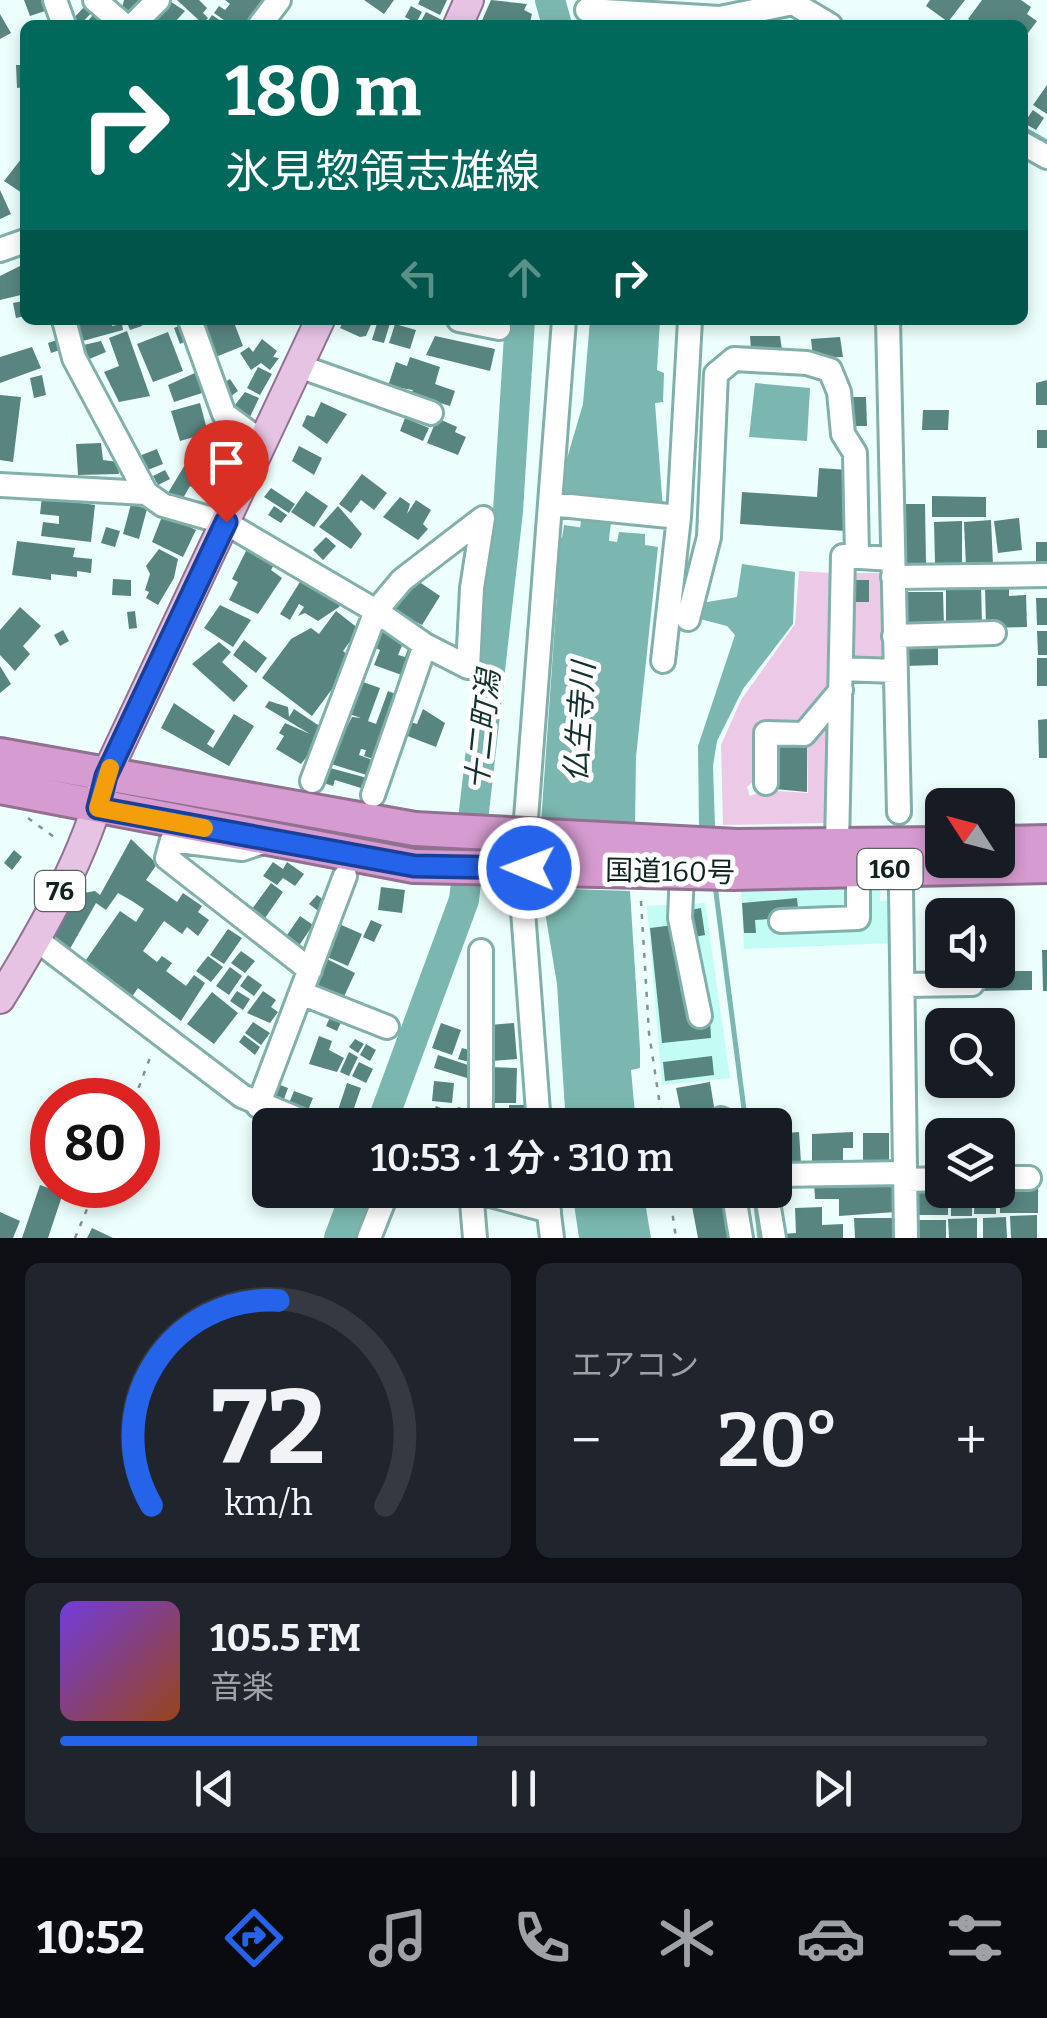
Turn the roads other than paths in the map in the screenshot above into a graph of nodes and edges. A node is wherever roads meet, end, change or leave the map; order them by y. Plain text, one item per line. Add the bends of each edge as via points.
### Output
1 (158, 0) edge
2 (280, 0) edge
3 (794, 1) edge
4 (101, 2) edge
5 (588, 12) edge
6 (119, 20) edge
7 (138, 20) edge
8 (264, 20) edge
9 (701, 20) edge
10 (719, 20) edge
11 (822, 20) edge
12 (65, 325) edge
13 (192, 325) edge
14 (318, 325) edge
15 (484, 325) edge
16 (564, 325) edge
17 (690, 325) edge
18 (888, 325) edge
19 (499, 328) dead end
20 (299, 366) junction
21 (432, 413) dead end
22 (263, 442) junction
23 (0, 486) edge
24 (146, 494) junction
25 (550, 504) junction
26 (679, 516) junction
27 (226, 522) junction
28 (856, 557) junction
29 (893, 568) junction
30 (1047, 575) edge
31 (376, 611) junction
32 (688, 618) dead end
33 (994, 633) dead end
34 (894, 636) junction
35 (425, 645) junction
36 (663, 661) dead end
37 (895, 671) junction
38 (841, 679) junction
39 (0, 755) edge
40 (312, 782) dead end
41 (766, 783) dead end
42 (102, 792) junction
43 (373, 795) dead end
44 (8, 798) edge
45 (899, 812) dead end
46 (270, 840) junction
47 (1047, 842) edge
48 (1015, 843) edge
49 (925, 847) edge
50 (847, 858) junction
51 (735, 859) junction
52 (1047, 866) edge
53 (682, 872) junction
54 (345, 876) dead end
55 (900, 889) dead end
56 (781, 921) dead end
57 (37, 940) junction
58 (481, 950) dead end
59 (310, 970) junction
60 (903, 985) junction
61 (925, 985) edge
62 (301, 993) junction
63 (0, 999) edge
64 (700, 1016) dead end
65 (387, 1027) dead end
66 (258, 1106) junction
67 (264, 1108) edge
68 (481, 1108) edge
69 (538, 1108) edge
70 (792, 1176) edge
71 (906, 1176) junction
72 (925, 1178) edge
73 (1015, 1178) edge
74 (1029, 1178) dead end
75 (381, 1208) edge
76 (473, 1208) edge
77 (549, 1208) edge
78 (735, 1208) edge
79 (769, 1208) edge
80 (369, 1238) edge
81 (474, 1238) edge
82 (552, 1238) edge
83 (741, 1238) edge
84 (774, 1238) edge
85 (906, 1238) edge

1 - 7 street
2 - 8 street
3 - 10 street
3 - 11 street
4 - 6 street
5 - 9 street
12 - 24 street via 74,358
13 - 22 street via 224,414
14 - 20 main road, 76
15 - 19 street
16 - 25 street
17 - 26 street
18 - 29 street
20 - 21 street
20 - 22 main road, 76
22 - 27 main road, 76
23 - 24 street
24 - 27 street
25 - 26 street
25 - 69 street via 521,884
26 - 36 street
27 - 31 street
27 - 42 main road, 76
28 - 29 street
28 - 32 street via 855,453 844,434 830,370 734,359 716,374 709,538
28 - 38 street via 843,556
29 - 30 street
29 - 34 street
31 - 35 street
31 - 35 street via 402,580 484,518 468,666
31 - 40 street
33 - 34 street
34 - 37 street
35 - 43 street
37 - 38 street
37 - 45 street
38 - 41 street via 804,734 766,733
38 - 50 street
39 - 42 highway, 国道160号 / 160
42 - 44 highway, 国道160号 / 160
42 - 46 highway, 国道160号 / 160
42 - 51 highway, 国道160号 / 160, bridge
42 - 57 main road, 76
46 - 53 highway, 国道160号 / 160, bridge via 414,866
46 - 59 street via 242,850 172,840 167,858
47 - 48 highway
49 - 50 highway, 国道160号 / 160
50 - 51 highway, 国道160号 / 160
50 - 52 highway, 国道160号 / 160
50 - 56 street via 858,918
51 - 53 highway, 国道160号 / 160, bridge
53 - 64 street via 680,918
54 - 59 street
55 - 60 street
57 - 63 main road, 76
57 - 66 street
58 - 68 street
59 - 62 street
60 - 61 street
60 - 71 street
62 - 65 street
62 - 66 street
66 - 67 street
70 - 71 street
71 - 72 street
71 - 85 street
73 - 74 street
75 - 80 street
76 - 81 street
77 - 82 street
78 - 83 street
79 - 84 street

